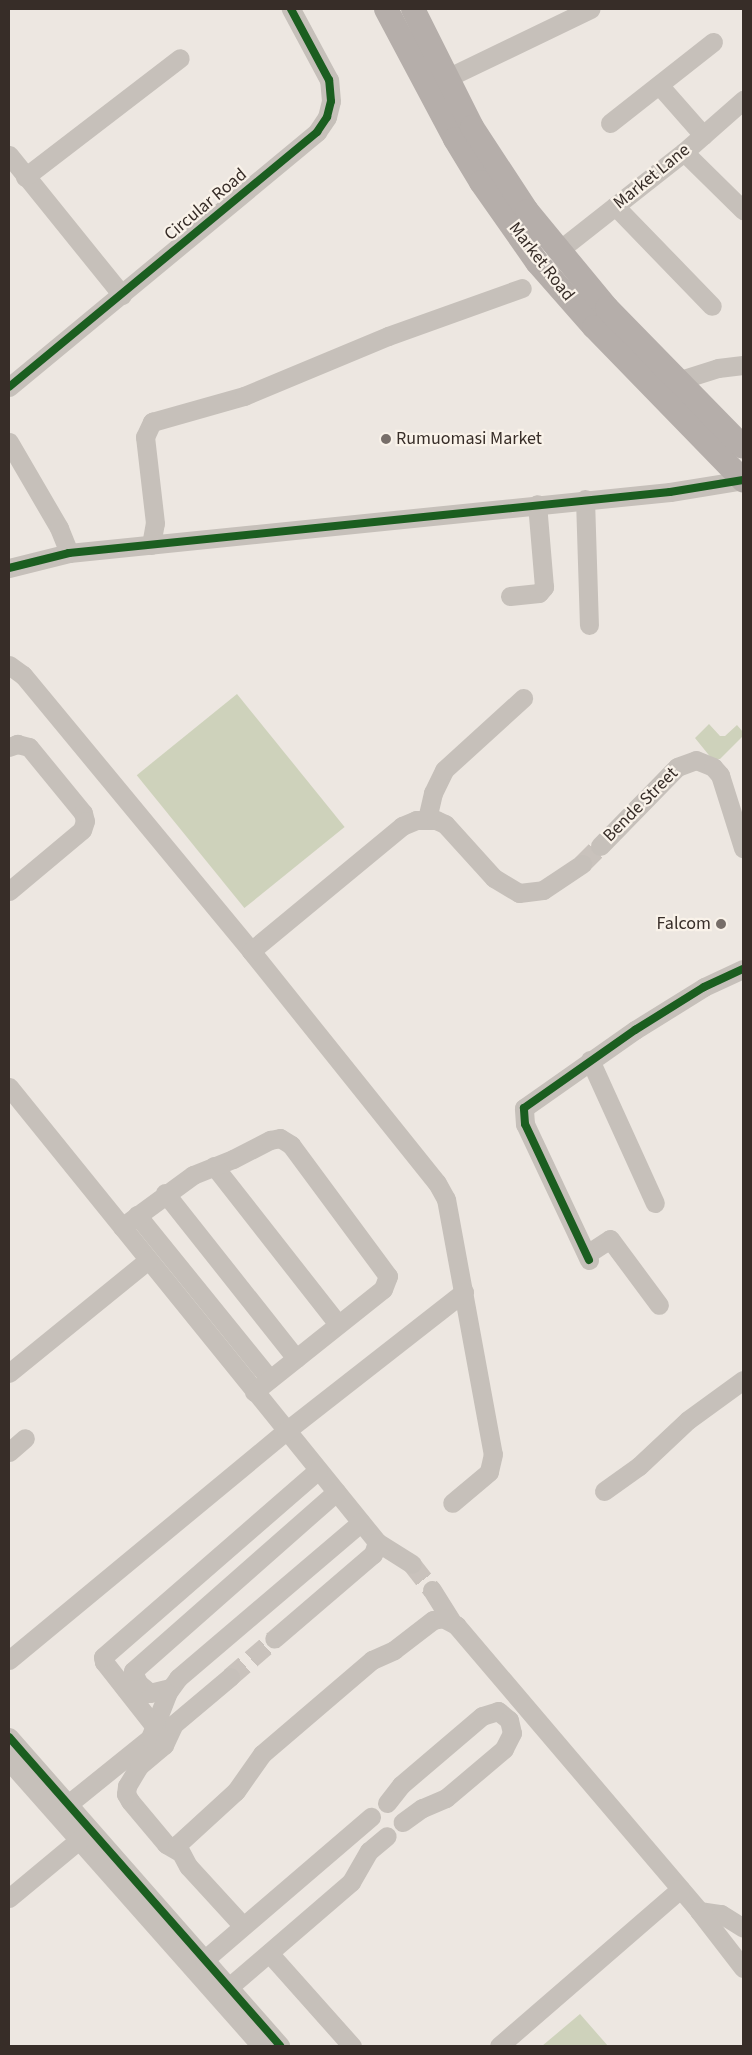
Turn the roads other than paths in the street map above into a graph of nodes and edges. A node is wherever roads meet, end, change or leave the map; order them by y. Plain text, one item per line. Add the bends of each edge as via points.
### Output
1 (291, 9) edge
2 (386, 9) edge
3 (413, 9) edge
4 (590, 9) edge
5 (713, 42) dead end
6 (180, 58) dead end
7 (416, 69) junction
8 (449, 77) junction
9 (658, 85) junction
10 (743, 100) edge
11 (610, 123) dead end
12 (703, 135) junction
13 (684, 152) junction
14 (9, 155) edge
15 (26, 177) junction
16 (616, 206) junction
17 (743, 210) edge
18 (558, 251) junction
19 (522, 288) dead end
20 (122, 295) junction
21 (712, 306) dead end
22 (743, 365) edge
23 (12, 379) edge
24 (677, 381) junction
25 (9, 442) edge
26 (743, 447) edge
27 (743, 480) edge
28 (585, 498) junction
29 (537, 504) junction
30 (151, 545) junction
31 (68, 553) junction
32 (9, 568) edge
33 (510, 596) dead end
34 (589, 625) dead end
35 (9, 665) edge
36 (523, 698) dead end
37 (9, 747) edge
38 (427, 819) junction
39 (600, 846) tunnel mouth
40 (743, 848) edge
41 (582, 864) tunnel mouth
42 (9, 892) edge
43 (251, 951) junction
44 (743, 969) edge
45 (590, 1060) junction
46 (9, 1087) edge
47 (214, 1166) junction
48 (165, 1193) junction
49 (655, 1203) dead end
50 (137, 1215) junction
51 (122, 1227) junction
52 (148, 1260) junction
53 (464, 1292) junction
54 (659, 1305) dead end
55 (338, 1324) junction
56 (296, 1358) junction
57 (9, 1373) edge
58 (270, 1379) junction
59 (743, 1380) edge
60 (254, 1392) junction
61 (286, 1431) junction
62 (25, 1438) dead end
63 (9, 1452) edge
64 (318, 1470) junction
65 (604, 1491) dead end
66 (336, 1492) junction
67 (452, 1503) dead end
68 (361, 1522) junction
69 (377, 1542) junction
70 (412, 1564) tunnel mouth
71 (432, 1590) tunnel mouth
72 (450, 1621) junction
73 (274, 1639) tunnel mouth
74 (9, 1660) edge
75 (230, 1678) tunnel mouth
76 (170, 1688) junction
77 (538, 1724) junction
78 (155, 1727) junction
79 (512, 1733) junction
80 (9, 1737) edge
81 (9, 1761) edge
82 (387, 1803) dead end
83 (67, 1805) junction
84 (371, 1817) dead end
85 (404, 1822) dead end
86 (354, 1832) junction
87 (387, 1836) dead end
88 (84, 1837) junction
89 (178, 1851) junction
90 (369, 1851) junction
91 (680, 1889) junction
92 (9, 1898) edge
93 (699, 1911) junction
94 (243, 1926) junction
95 (743, 1928) edge
96 (269, 1953) junction
97 (204, 1960) junction
98 (743, 1968) edge
99 (229, 1987) junction
100 (261, 2046) edge
101 (280, 2046) edge
102 (352, 2046) edge
103 (499, 2046) edge

1 - 20 street, Circular Road via 328,80 330,101 327,117 317,132
2 - 7 main road, Market Road
3 - 8 main road, Market Road
4 - 8 street
5 - 9 street
6 - 15 street
7 - 8 street
7 - 27 main road, Market Road via 481,182 537,262 594,327
8 - 18 main road, Market Road via 498,170
9 - 11 street
9 - 12 street
10 - 12 street, Market Lane
12 - 13 street, Market Lane
13 - 16 street, Market Lane
13 - 17 street
14 - 15 street
15 - 20 street
16 - 18 street, Market Lane
16 - 21 street
18 - 24 main road, Market Road
19 - 30 street via 388,336 244,396 152,422 145,437 155,523
20 - 23 street, Circular Road
22 - 24 street via 718,368
24 - 26 main road, Market Road
25 - 31 street via 59,528
27 - 28 street via 670,492
28 - 29 street
28 - 34 street
29 - 30 street
29 - 33 street via 544,587 538,593
30 - 31 street
31 - 32 street
35 - 43 street via 23,675
36 - 38 street via 444,770 433,793
37 - 42 street via 17,744 29,747 83,813 85,821 82,830
38 - 41 street via 445,824 494,878 519,893 543,890
38 - 43 street via 402,826
39 - 40 street, Bende Street via 677,767 696,760 713,767 720,775
43 - 53 street via 437,1183 446,1199
44 - 45 street via 704,987
45 - 49 street
45 - 54 street via 536,1097 522,1112 525,1124 588,1257 610,1239
46 - 51 street
47 - 48 street
47 - 55 street
47 - 55 street via 270,1140 280,1138 291,1145 388,1276 382,1289
48 - 50 street
48 - 56 street
50 - 51 street
50 - 58 street
51 - 52 street
52 - 57 street
52 - 60 street
53 - 61 street
53 - 67 street via 493,1454 489,1472
55 - 56 street
56 - 58 street
58 - 60 street
59 - 65 street via 688,1420 639,1466
60 - 61 street
61 - 64 street
61 - 74 street
62 - 63 street
64 - 66 street
64 - 78 street via 103,1656 104,1662
66 - 68 street
66 - 76 street via 132,1671 138,1683 150,1693
68 - 69 street
68 - 76 street
69 - 70 street
69 - 73 street via 373,1554
71 - 72 street
72 - 77 street
72 - 89 street via 433,1620 394,1650 372,1660 262,1754 236,1792 180,1840
75 - 89 street via 174,1724 164,1745 139,1766 127,1786 126,1794 130,1801 166,1844
76 - 78 street
77 - 79 street
77 - 91 street
78 - 83 street via 140,1748
79 - 82 street via 504,1714 498,1711 482,1716 401,1785
79 - 85 street via 504,1749 446,1798 422,1808
80 - 83 street
81 - 88 street
83 - 88 street
84 - 86 street
86 - 90 street
86 - 94 street
87 - 90 street
88 - 92 street
88 - 97 street
88 - 100 street
89 - 94 street
90 - 96 street via 351,1882
91 - 93 street
91 - 103 street
93 - 95 street via 721,1914
93 - 98 street
94 - 97 street
96 - 99 street
96 - 102 street
97 - 99 street
99 - 101 street

